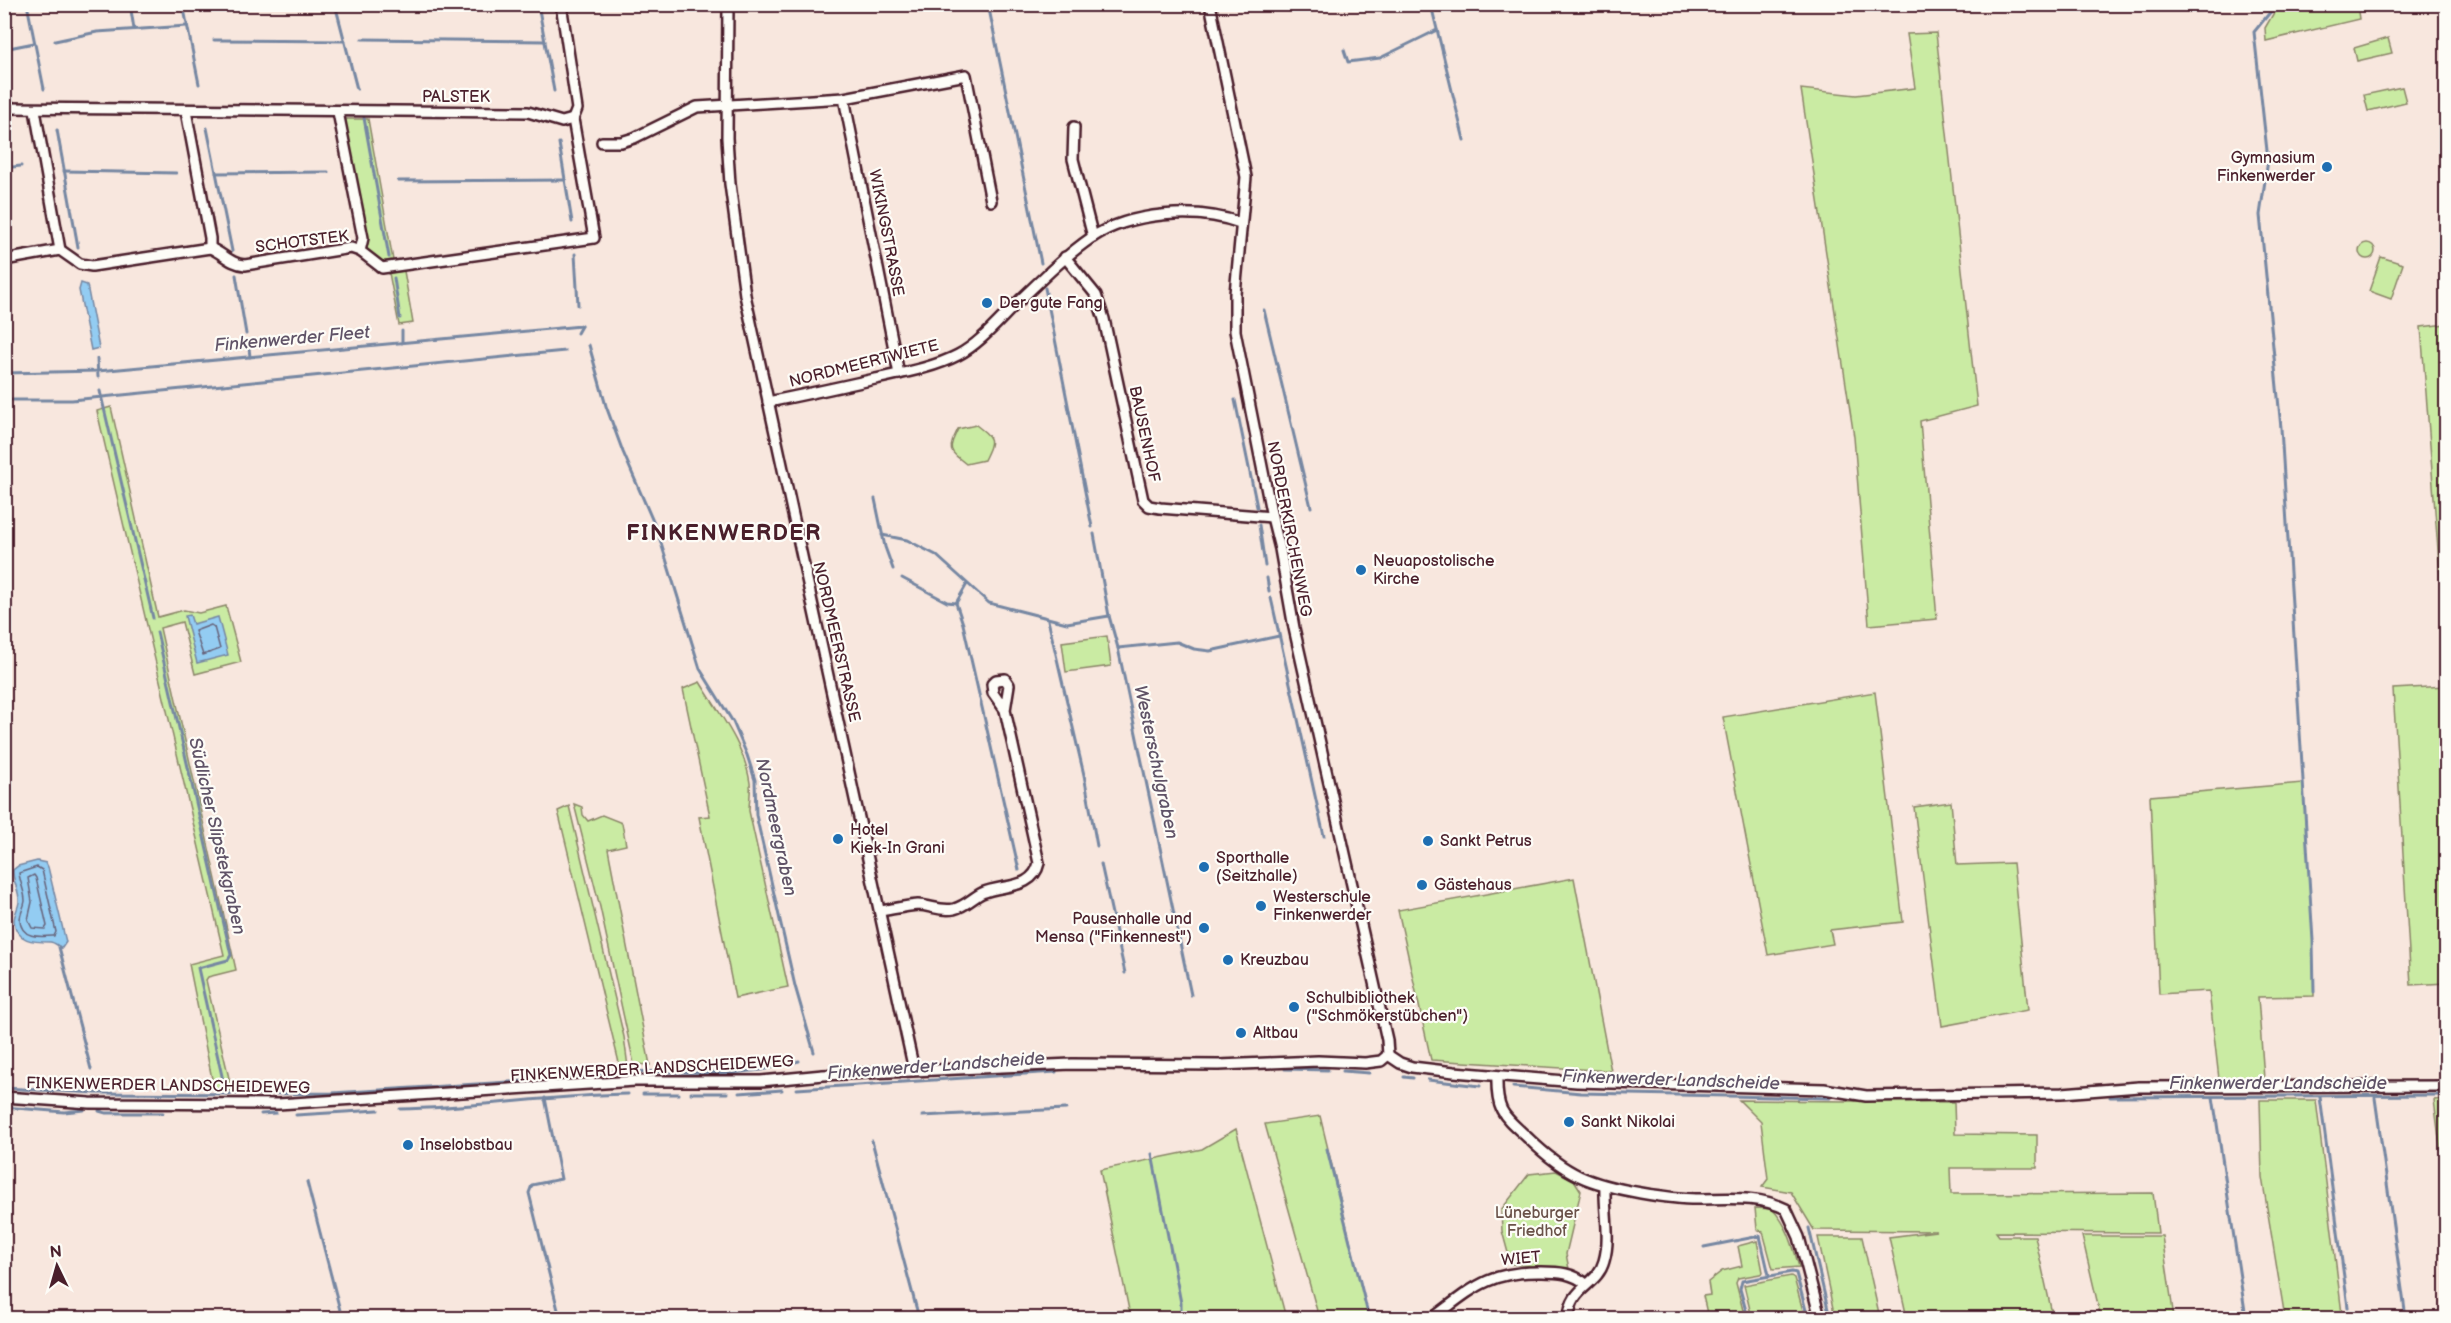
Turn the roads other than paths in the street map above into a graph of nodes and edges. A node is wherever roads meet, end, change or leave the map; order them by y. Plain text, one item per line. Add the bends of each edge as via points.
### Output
1 (561, 4) edge
2 (728, 4) edge
3 (1210, 4) edge
4 (844, 98) junction
5 (727, 105) junction
6 (4, 108) edge
7 (35, 110) junction
8 (186, 111) junction
9 (338, 112) junction
10 (573, 119) junction
11 (1074, 127) dead end
12 (602, 142) dead end
13 (991, 201) dead end
14 (1240, 223) junction
15 (1093, 237) junction
16 (210, 248) junction
17 (60, 250) junction
18 (360, 251) junction
19 (1065, 257) junction
20 (4, 260) edge
21 (899, 374) junction
22 (768, 402) junction
23 (1272, 517) junction
24 (1005, 710) dead end
25 (881, 911) junction
26 (1388, 1055) junction
27 (914, 1070) junction
28 (1497, 1076) junction
29 (2446, 1086) edge
30 (4, 1097) edge
31 (1605, 1187) junction
32 (1586, 1284) junction
33 (1434, 1318) edge
34 (1569, 1318) edge
35 (1820, 1318) edge

1 - 10 street via 577,109
2 - 5 street, NORDMEERSTRASSE
3 - 14 street, NORDERKIRCHENWEG via 1244,162
4 - 5 street
4 - 13 street via 966,75
4 - 21 street, WIKINGSTRASSE
5 - 12 street via 698,107 634,138
5 - 22 street, NORDMEERSTRASSE via 730,184 745,295
6 - 7 street, PALSTEK
7 - 8 street, PALSTEK
7 - 17 street
8 - 9 street, PALSTEK
8 - 16 street
9 - 10 street, PALSTEK via 528,112 562,122
9 - 18 street via 363,238
10 - 18 street, SCHOTSTEK via 594,238 382,268
11 - 15 street via 1073,159
14 - 15 street, NORDMEERTWIETE via 1224,217 1178,214 1134,221
14 - 23 street, NORDERKIRCHENWEG via 1234,331
15 - 19 street, NORDMEERTWIETE
16 - 17 street via 92,266 80,264
16 - 18 street, SCHOTSTEK via 236,264 351,248
17 - 20 street
19 - 21 street, NORDMEERTWIETE via 959,355
19 - 23 street, BAUSENHOF via 1096,295 1104,319 1143,500 1160,508
21 - 22 street, NORDMEERTWIETE
22 - 25 street, NORDMEERSTRASSE
23 - 26 street, NORDERKIRCHENWEG
24 - 25 street via 1038,871 1027,882 981,894 952,910 919,905
25 - 27 street, NORDMEERSTRASSE
26 - 27 street, FINKENWERDER LANDSCHEIDEWEG via 1381,1061 1365,1063 1072,1064
26 - 28 street via 1412,1066
27 - 30 street, FINKENWERDER LANDSCHEIDEWEG via 761,1081 635,1081 278,1104 90,1103
28 - 29 street via 1824,1089 1866,1096 2062,1093 2147,1087
28 - 31 street via 1497,1096 1504,1116 1548,1157 1578,1177
31 - 32 street via 1604,1261 1599,1273
31 - 35 street via 1678,1198 1761,1200 1786,1209 1798,1237
32 - 33 street, WIET via 1563,1273 1530,1271 1501,1275 1478,1285
32 - 34 street via 1573,1298

